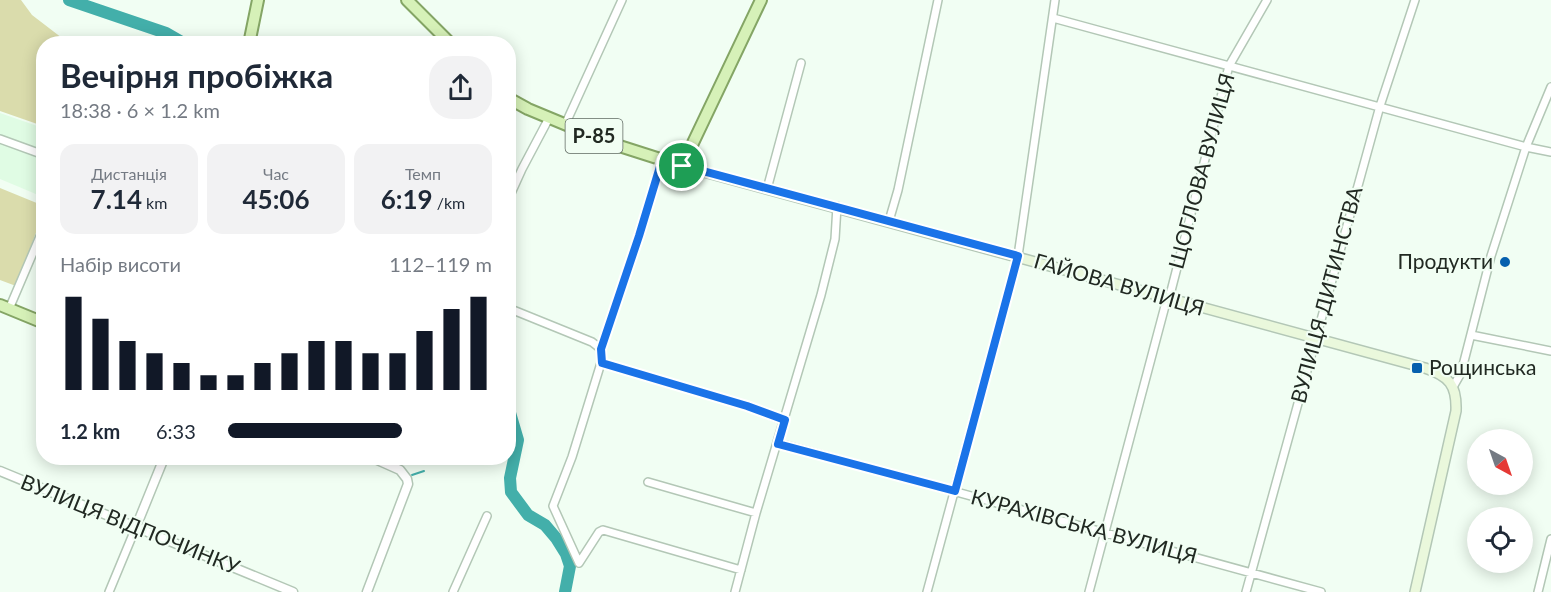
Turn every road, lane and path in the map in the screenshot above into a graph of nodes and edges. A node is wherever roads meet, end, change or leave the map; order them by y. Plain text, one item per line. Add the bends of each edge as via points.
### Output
1 (258, 0) edge
2 (407, 0) edge
3 (622, 0) edge
4 (761, 0) edge
5 (938, 0) edge
6 (1054, 0) edge
7 (1267, 0) edge
8 (1415, 0) edge
9 (1053, 18) junction
10 (251, 36) edge
11 (443, 36) edge
12 (801, 63) dead end
13 (1229, 66) junction
14 (1551, 87) edge
15 (516, 102) edge
16 (1380, 106) junction
17 (549, 118) junction
18 (565, 125) junction
19 (0, 139) edge
20 (1526, 147) junction
21 (36, 152) edge
22 (1551, 152) edge
23 (662, 160) junction
24 (682, 166) junction
25 (516, 182) edge
26 (767, 189) junction
27 (837, 206) junction
28 (889, 221) junction
29 (36, 243) edge
30 (1018, 256) junction
31 (1168, 298) junction
32 (4, 307) edge
33 (516, 311) edge
34 (36, 320) edge
35 (1471, 335) junction
36 (1315, 339) junction
37 (601, 349) junction
38 (1551, 351) edge
39 (602, 363) junction
40 (1453, 387) junction
41 (785, 420) junction
42 (778, 444) junction
43 (161, 465) edge
44 (389, 465) edge
45 (0, 471) edge
46 (648, 482) dead end
47 (955, 491) junction
48 (756, 513) junction
49 (487, 516) dead end
50 (136, 527) junction
51 (1104, 533) junction
52 (1551, 539) edge
53 (741, 570) junction
54 (1251, 573) junction
55 (109, 592) edge
56 (293, 592) edge
57 (367, 592) edge
58 (453, 592) edge
59 (735, 592) edge
60 (927, 592) edge
61 (1089, 592) edge
62 (1246, 592) edge
63 (1321, 592) edge
64 (1415, 592) edge
65 (1538, 592) edge

1 - 10 main road
2 - 11 main road
3 - 18 street
4 - 24 main road
5 - 28 street
6 - 9 street
7 - 13 street, ЩОГЛОВА ВУЛИЦЯ
8 - 16 street, ВУЛИЦЯ ДИТИНСТВА
9 - 13 street
9 - 30 street
12 - 26 street
13 - 16 street
13 - 31 street, ЩОГЛОВА ВУЛИЦЯ
14 - 20 street
15 - 17 main road, ГАЙОВА ВУЛИЦЯ / Р-85
16 - 20 street
16 - 36 street, ВУЛИЦЯ ДИТИНСТВА
17 - 18 main road, ГАЙОВА ВУЛИЦЯ / Р-85
17 - 25 street
18 - 23 main road, ГАЙОВА ВУЛИЦЯ / Р-85
19 - 21 street
20 - 22 street
20 - 35 street
23 - 24 main road, ГАЙОВА ВУЛИЦЯ / Р-85
23 - 37 street
24 - 26 main road, ГАЙОВА ВУЛИЦЯ
26 - 27 main road, ГАЙОВА ВУЛИЦЯ
27 - 28 main road, ГАЙОВА ВУЛИЦЯ
27 - 41 street via 832,250
28 - 30 main road, ГАЙОВА ВУЛИЦЯ
29 - 32 street
30 - 31 main road, ГАЙОВА ВУЛИЦЯ
30 - 47 street
31 - 36 main road, ГАЙОВА ВУЛИЦЯ
31 - 51 street, ЩОГЛОВА ВУЛИЦЯ
32 - 34 main road
33 - 37 street
35 - 38 street
35 - 40 street
36 - 40 main road, ГАЙОВА ВУЛИЦЯ via 1435,372
36 - 54 street, ВУЛИЦЯ ДИТИНСТВА
37 - 39 street
39 - 41 street
39 - 53 street via 553,506 579,563 603,530
40 - 64 main road via 1456,411
41 - 42 street
42 - 47 street, КУРАХІВСЬКА ВУЛИЦЯ
42 - 48 street
43 - 50 street
44 - 57 street via 407,479 407,490
45 - 50 street, ВУЛИЦЯ ВІДПОЧИНКУ
46 - 48 street
47 - 51 street, КУРАХІВСЬКА ВУЛИЦЯ
47 - 60 street
48 - 53 street
49 - 58 street
50 - 55 street
50 - 56 street, ВУЛИЦЯ ВІДПОЧИНКУ
51 - 54 street, КУРАХІВСЬКА ВУЛИЦЯ
51 - 61 street, ЩОГЛОВА ВУЛИЦЯ
52 - 65 street
53 - 59 street
54 - 62 street, ВУЛИЦЯ ДИТИНСТВА
54 - 63 street, КУРАХІВСЬКА ВУЛИЦЯ

